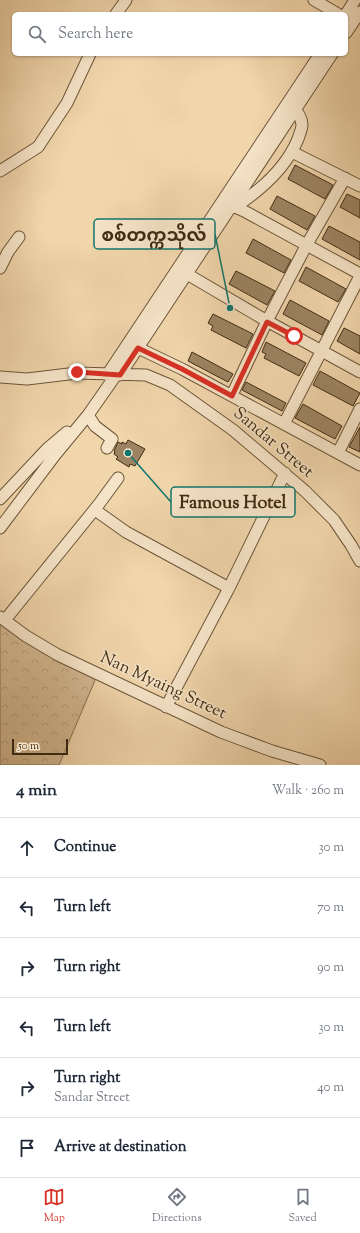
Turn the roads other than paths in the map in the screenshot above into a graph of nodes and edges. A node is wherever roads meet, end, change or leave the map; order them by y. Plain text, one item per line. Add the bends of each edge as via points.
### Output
1 (126, 0) edge
2 (314, 0) edge
3 (355, 0) edge
4 (117, 12) edge
5 (335, 12) edge
6 (348, 12) edge
7 (360, 13) edge
8 (348, 15) edge
9 (348, 30) edge
10 (89, 56) edge
11 (319, 56) edge
12 (331, 56) edge
13 (295, 109) junction
14 (292, 152) junction
15 (0, 170) edge
16 (345, 178) junction
17 (360, 186) edge
18 (233, 208) junction
19 (19, 237) dead end
20 (306, 246) junction
21 (0, 268) edge
22 (187, 274) junction
23 (360, 275) edge
24 (267, 322) junction
25 (138, 348) junction
26 (322, 352) junction
27 (360, 372) edge
28 (114, 375) junction
29 (0, 377) edge
30 (232, 396) junction
31 (360, 409) edge
32 (88, 415) junction
33 (284, 424) junction
34 (107, 448) dead end
35 (338, 453) junction
36 (360, 465) edge
37 (285, 473) junction
38 (118, 478) dead end
39 (0, 499) edge
40 (95, 510) junction
41 (0, 528) edge
42 (360, 562) edge
43 (229, 588) junction
44 (2, 618) edge
45 (166, 707) junction
46 (320, 765) edge

1 - 4 street
2 - 5 street
3 - 6 street
7 - 8 street
7 - 9 street
10 - 15 street via 67,103 38,147
11 - 28 street
12 - 13 street
13 - 14 street via 299,113 302,125
13 - 18 street
14 - 16 street
14 - 18 street via 262,187
16 - 17 street
16 - 20 street
18 - 20 street
18 - 22 street
19 - 21 street
20 - 23 street
20 - 24 street
22 - 24 street
22 - 25 street
23 - 26 street
24 - 26 street
24 - 30 street
25 - 28 street
25 - 30 street
26 - 27 street
26 - 33 street
28 - 29 street, Sandar Street via 77,372 27,379
28 - 32 street
28 - 37 street, Sandar Street via 146,375 170,384
30 - 33 street
31 - 35 street
32 - 34 street via 95,426 112,439
32 - 39 street via 47,449
32 - 41 street
33 - 35 street
35 - 36 street
37 - 42 street, Sandar Street via 334,520
37 - 43 street
38 - 40 street
40 - 43 street via 126,532
40 - 44 street
43 - 45 street
44 - 45 street, Nan Myaing Street via 58,655
45 - 46 street, Nan Myaing Street via 221,732

